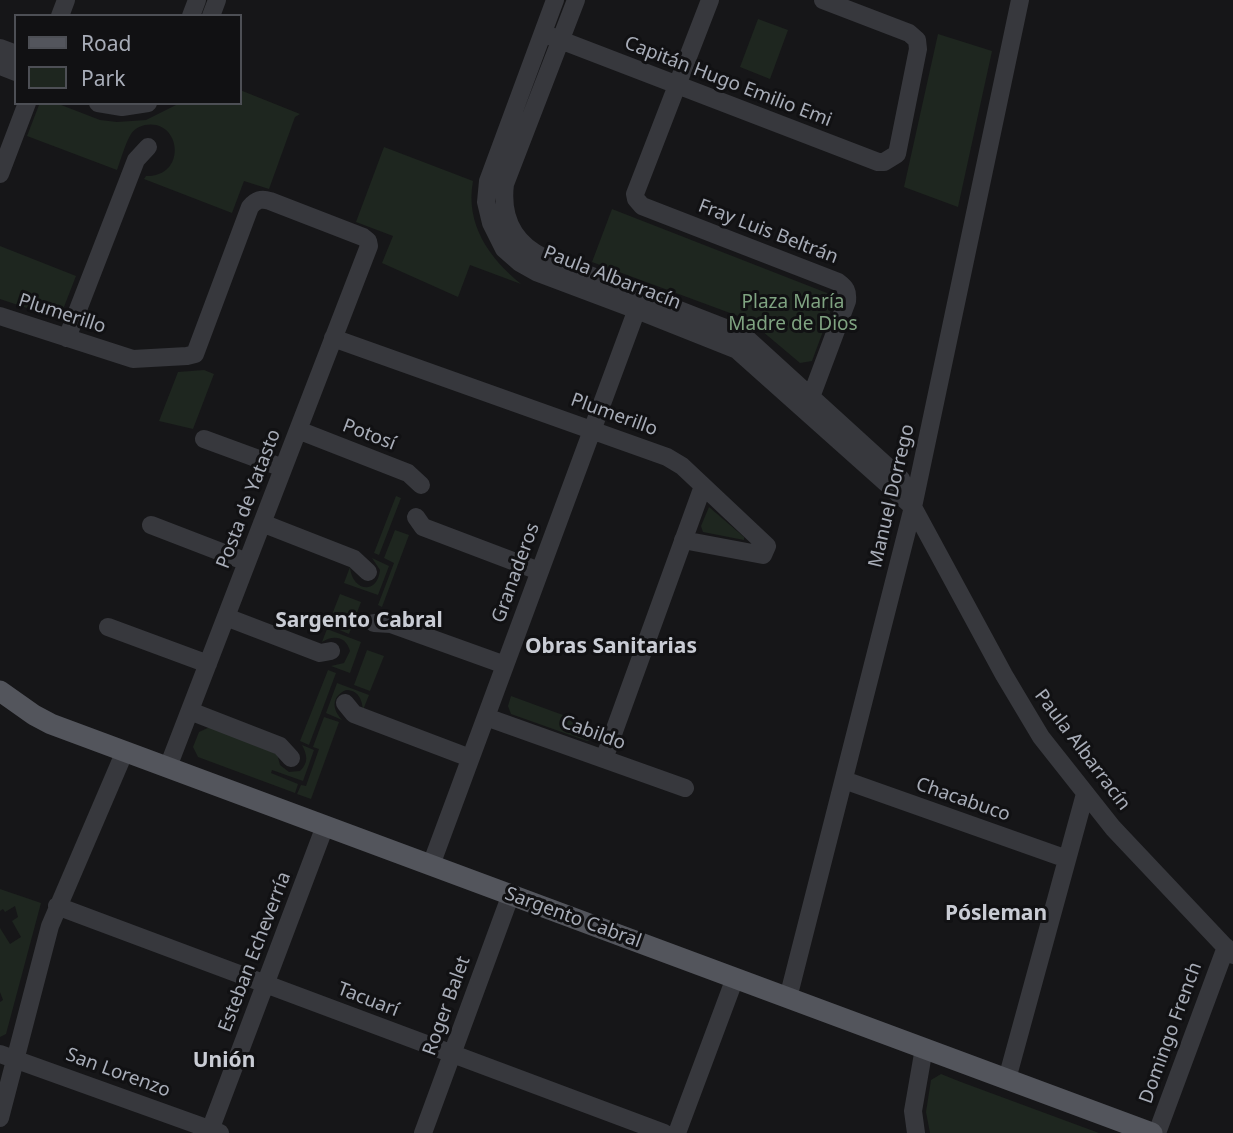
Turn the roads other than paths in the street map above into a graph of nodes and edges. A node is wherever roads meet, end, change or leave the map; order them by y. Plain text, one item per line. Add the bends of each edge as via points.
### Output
1 (555, 0) edge
2 (576, 0) edge
3 (709, 0) edge
4 (823, 0) edge
5 (1020, 0) edge
6 (543, 33) junction
7 (560, 40) junction
8 (677, 85) junction
9 (26, 105) edge
10 (110, 105) edge
11 (135, 105) edge
12 (148, 147) dead end
13 (0, 174) edge
14 (369, 246) joint
15 (640, 302) junction
16 (0, 316) edge
17 (67, 338) junction
18 (333, 338) junction
19 (809, 404) junction
20 (592, 429) junction
21 (298, 430) junction
22 (204, 439) dead end
23 (283, 468) junction
24 (421, 485) dead end
25 (703, 486) junction
26 (913, 507) junction
27 (416, 517) dead end
28 (262, 523) junction
29 (150, 525) dead end
30 (683, 540) junction
31 (247, 562) junction
32 (539, 571) junction
33 (368, 572) dead end
34 (226, 617) junction
35 (374, 623) dead end
36 (108, 627) dead end
37 (331, 651) dead end
38 (208, 664) junction
39 (505, 665) junction
40 (0, 691) edge
41 (345, 703) dead end
42 (190, 711) junction
43 (486, 717) junction
44 (125, 751) junction
45 (291, 758) dead end
46 (470, 758) junction
47 (604, 759) junction
48 (168, 767) junction
49 (844, 780) junction
50 (685, 788) dead end
51 (1085, 794) junction
52 (325, 825) junction
53 (1068, 859) junction
54 (431, 865) junction
55 (511, 894) junction
56 (57, 906) junction
57 (1229, 951) edge
58 (735, 978) junction
59 (266, 984) junction
60 (788, 998) junction
61 (924, 1048) junction
62 (452, 1054) junction
63 (8, 1057) edge
64 (1007, 1079) junction
65 (0, 1118) edge
66 (213, 1132) edge
67 (423, 1133) edge
68 (664, 1133) edge
69 (677, 1133) edge
70 (916, 1133) edge
71 (1154, 1133) edge

1 - 6 street, Paula Albarracín
2 - 7 street, Paula Albarracín
3 - 8 street
4 - 8 street, Capitán Hugo Emilio Emi via 917,40 897,154 884,162
5 - 26 street, Manuel Dorrego
6 - 7 street, Capitán Hugo Emilio Emi
6 - 15 street, Paula Albarracín via 488,181 491,223 504,249 526,267
7 - 8 street, Capitán Hugo Emilio Emi
7 - 15 street, Paula Albarracín via 507,178 504,203 509,223 533,252
8 - 19 street, Fray Luis Beltrán via 636,199 642,206 845,287 848,301
9 - 13 street
10 - 11 street
12 - 17 street via 136,160
14 - 17 street, Plumerillo via 363,237 260,199 250,207 195,354 133,359
14 - 18 street, Posta de Yatasto
15 - 19 street, Paula Albarracín via 737,350
15 - 20 street, Granaderos
16 - 17 street, Plumerillo
18 - 20 street, Plumerillo
18 - 21 street, Posta de Yatasto
19 - 26 street, Paula Albarracín
20 - 25 street, Plumerillo via 675,461
20 - 32 street, Granaderos
21 - 23 street, Posta de Yatasto
21 - 24 street, Potosí via 408,473
22 - 23 street
23 - 28 street, Posta de Yatasto
25 - 30 street
25 - 30 street, Plumerillo via 767,546 763,555
26 - 49 street, Manuel Dorrego
26 - 51 street, Paula Albarracín via 1021,706
27 - 32 street via 423,527
28 - 31 street, Posta de Yatasto
28 - 33 street via 354,559
29 - 31 street
30 - 47 street
31 - 34 street, Posta de Yatasto
32 - 39 street, Granaderos
34 - 37 street via 320,653
34 - 38 street, Posta de Yatasto
35 - 39 street via 391,624
36 - 38 street
38 - 42 street, Posta de Yatasto
39 - 43 street, Granaderos
40 - 44 main road, Sargento Cabral via 43,720
41 - 46 street via 354,714
42 - 45 street via 280,746
42 - 48 street, Posta de Yatasto
43 - 46 street, Granaderos
43 - 47 street, Cabildo
44 - 48 main road, Sargento Cabral
44 - 56 street
46 - 54 street, Granaderos
47 - 50 street, Cabildo
48 - 52 main road, Sargento Cabral
49 - 53 street, Chacabuco
49 - 60 street, Manuel Dorrego
51 - 53 street
51 - 57 street, Paula Albarracín
52 - 54 main road, Sargento Cabral
52 - 59 street, Esteban Echeverría
53 - 64 street
54 - 55 main road, Sargento Cabral
55 - 58 main road, Sargento Cabral
55 - 62 street, Roger Balet
56 - 59 street, Tacuarí
56 - 63 street
57 - 71 street, Domingo French
58 - 60 main road, Sargento Cabral
58 - 69 street
59 - 62 street, Tacuarí
59 - 66 street, Esteban Echeverría
60 - 61 main road, Sargento Cabral
61 - 64 main road, Sargento Cabral
61 - 70 street via 913,1111
62 - 67 street, Roger Balet
62 - 68 street, Tacuarí
63 - 65 street
63 - 66 street, San Lorenzo
64 - 71 main road, Sargento Cabral

